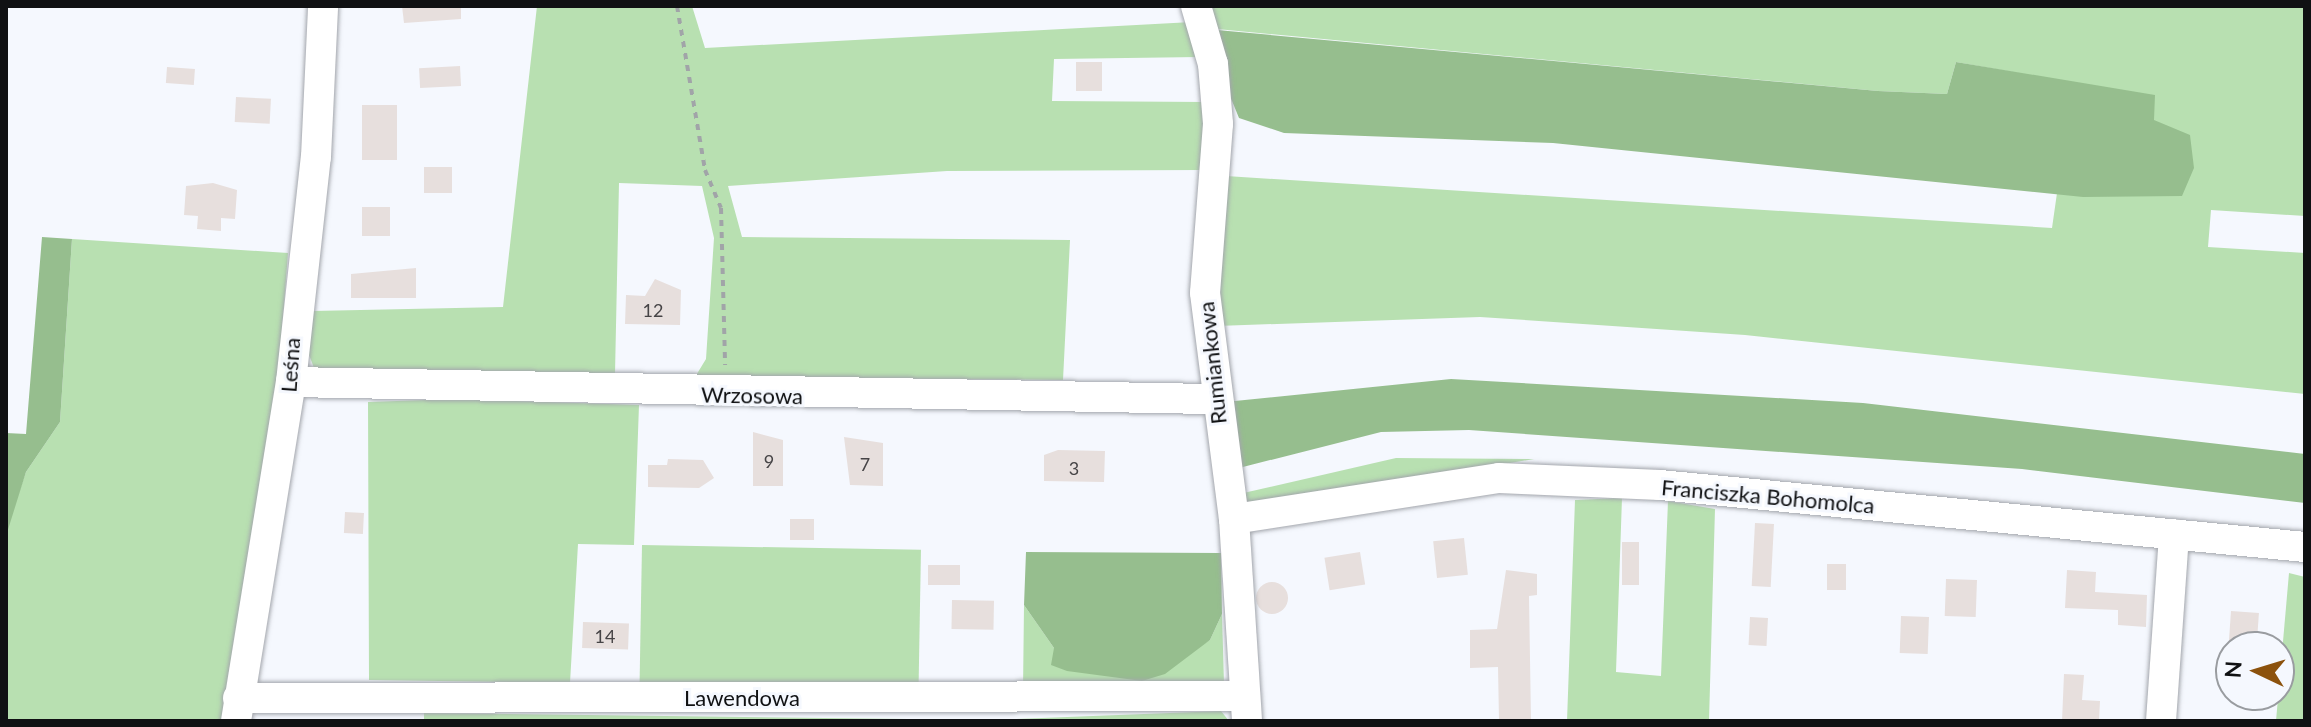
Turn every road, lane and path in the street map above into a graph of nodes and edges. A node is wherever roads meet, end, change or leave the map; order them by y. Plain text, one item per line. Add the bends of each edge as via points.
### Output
1 (323, 6) edge
2 (677, 6) edge
3 (1196, 6) edge
4 (291, 382) junction
5 (725, 396) junction
6 (1213, 399) junction
7 (1234, 519) junction
8 (2174, 534) junction
9 (2305, 547) edge
10 (1246, 708) edge
11 (237, 709) edge
12 (2161, 721) edge

1 - 4 street, Leśna via 316,157
2 - 5 path via 705,170 721,208
3 - 6 street, Rumiankowa via 1213,64 1218,124 1205,293
4 - 5 street, Wrzosowa
4 - 11 street, Leśna
5 - 6 street, Wrzosowa
6 - 7 street, Rumiankowa
7 - 8 street, Franciszka Bohomolca via 1499,478 1660,485
7 - 10 street, Rumiankowa
8 - 9 street, Franciszka Bohomolca
8 - 12 street
10 - 11 street, Lawendowa

